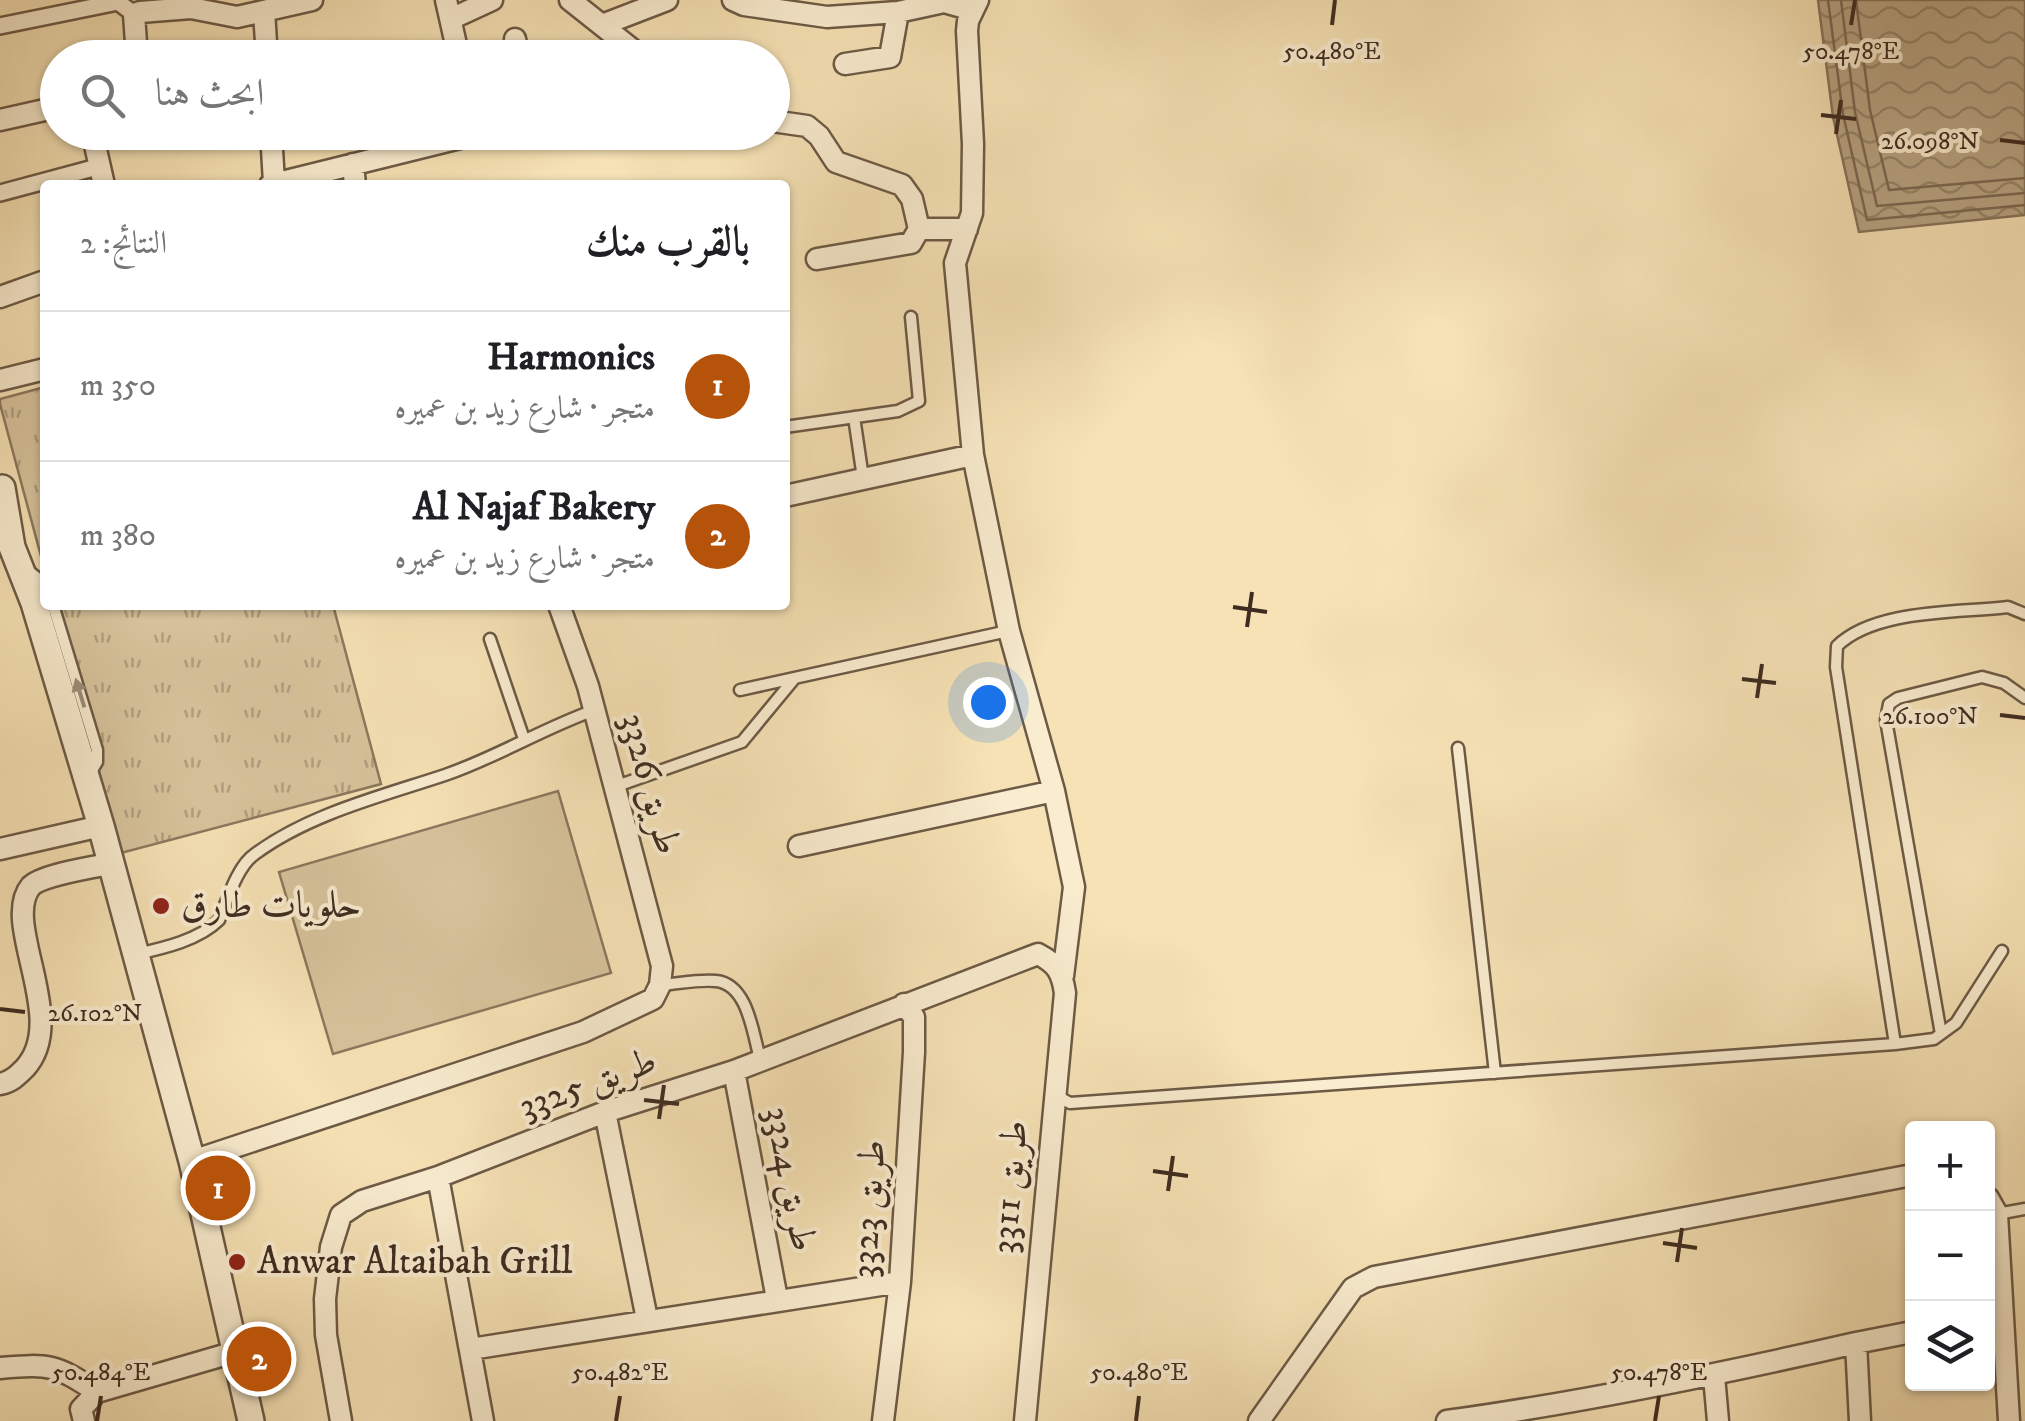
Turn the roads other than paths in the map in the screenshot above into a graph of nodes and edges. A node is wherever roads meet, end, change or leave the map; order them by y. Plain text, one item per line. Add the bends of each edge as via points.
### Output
1 (312, 0) edge
2 (492, 0) edge
3 (570, 0) edge
4 (734, 0) edge
5 (654, 2) edge
6 (929, 2) edge
7 (975, 5) edge
8 (233, 8) edge
9 (450, 9) edge
10 (264, 11) junction
11 (898, 12) junction
12 (134, 14) junction
13 (602, 25) junction
14 (0, 26) edge
15 (136, 40) edge
16 (265, 40) edge
17 (456, 40) edge
18 (621, 40) edge
19 (844, 64) dead end
20 (40, 111) edge
21 (0, 120) edge
22 (790, 124) edge
23 (96, 150) edge
24 (271, 150) edge
25 (425, 150) edge
26 (354, 174) edge
27 (102, 175) edge
28 (72, 180) edge
29 (272, 180) edge
30 (305, 180) edge
31 (40, 185) edge
32 (0, 192) edge
33 (919, 229) junction
34 (967, 229) junction
35 (817, 259) dead end
36 (40, 283) edge
37 (0, 297) edge
38 (911, 316) dead end
39 (40, 370) edge
40 (0, 380) edge
41 (854, 417) junction
42 (790, 427) edge
43 (974, 455) junction
44 (863, 479) junction
45 (1, 484) edge
46 (790, 495) edge
47 (40, 588) edge
48 (46, 610) edge
49 (562, 610) edge
50 (2025, 614) edge
51 (1010, 631) junction
52 (490, 639) dead end
53 (794, 678) junction
54 (740, 690) dead end
55 (2025, 698) edge
56 (592, 711) junction
57 (524, 739) junction
58 (1458, 748) dead end
59 (614, 787) junction
60 (1054, 791) junction
61 (102, 826) junction
62 (1, 843) edge
63 (800, 846) dead end
64 (112, 863) junction
65 (1072, 908) junction
66 (2002, 950) dead end
67 (136, 954) junction
68 (1052, 964) junction
69 (660, 985) junction
70 (904, 1004) junction
71 (1941, 1034) junction
72 (1895, 1044) junction
73 (760, 1058) junction
74 (734, 1071) junction
75 (1495, 1073) junction
76 (0, 1084) edge
77 (1054, 1095) junction
78 (605, 1112) junction
79 (192, 1162) junction
80 (1905, 1176) edge
81 (438, 1177) junction
82 (1995, 1206) edge
83 (2025, 1209) edge
84 (1992, 1211) edge
85 (900, 1282) junction
86 (777, 1300) junction
87 (647, 1319) junction
88 (1996, 1321) edge
89 (1905, 1333) edge
90 (1856, 1342) junction
91 (470, 1349) junction
92 (238, 1351) junction
93 (0, 1368) edge
94 (1714, 1376) junction
95 (97, 1392) junction
96 (1560, 1413) edge
97 (84, 1421) edge
98 (251, 1421) edge
99 (341, 1421) edge
100 (483, 1421) edge
101 (883, 1421) edge
102 (1024, 1421) edge
103 (1259, 1421) edge
104 (1447, 1421) edge
105 (1718, 1421) edge
106 (1860, 1421) edge
107 (2009, 1421) edge

1 - 10 street
2 - 9 street
3 - 13 street
4 - 11 street via 827,17
5 - 13 street
6 - 7 street
6 - 11 street
7 - 34 street, طريق 3311 via 966,31 973,144
8 - 10 street
8 - 12 street
9 - 17 street
10 - 16 street
11 - 19 street via 890,57
12 - 14 street via 118,2
12 - 15 street
13 - 18 street
20 - 21 street
22 - 33 street via 819,136 836,162 902,185
23 - 27 street
24 - 29 street
25 - 26 street
26 - 30 street
27 - 28 street
31 - 32 street
33 - 34 street
33 - 35 street via 910,243
34 - 43 street, طريق 3311 via 954,262
36 - 37 street
38 - 41 lane via 919,402
39 - 40 street
41 - 42 lane
41 - 44 lane
43 - 44 street
43 - 51 street, طريق 3311
44 - 46 street
45 - 47 street
48 - 61 street
49 - 56 street, طريق 3326
50 - 72 lane via 2008,607 1878,621 1837,646
51 - 53 lane
51 - 60 street, طريق 3311
52 - 57 lane
53 - 54 lane
53 - 59 lane via 742,742
55 - 71 lane via 1982,677 1889,704 1886,720
56 - 57 lane
56 - 59 street, طريق 3326
57 - 67 lane via 323,818 251,855 213,927
58 - 75 lane
59 - 69 street, طريق 3326 via 662,966
60 - 63 street
60 - 65 street, طريق 3311 via 1074,887
61 - 62 street
61 - 64 street
64 - 67 street
64 - 76 street via 33,882 21,896 16,917 38,1011 38,1047 10,1082
65 - 68 street, طريق 3311
65 - 68 street
66 - 71 lane via 1956,1023
67 - 79 street
68 - 70 street, طريق 3325
68 - 77 street, طريق 3311 via 1065,993
69 - 73 lane via 720,980 737,991
69 - 79 street via 653,999 583,1032
70 - 73 street, طريق 3325
70 - 85 street, طريق 3323 via 914,1017 914,1052
71 - 72 lane
72 - 75 lane
73 - 74 street, طريق 3325
74 - 78 street, طريق 3325
74 - 86 street, طريق 3324
75 - 77 lane via 1070,1103
77 - 102 street, طريق 3311
78 - 81 street, طريق 3325
78 - 87 street
79 - 92 street
80 - 103 street via 1374,1277 1353,1288
81 - 91 street
81 - 99 street, طريق 3325 via 341,1214 325,1299
82 - 83 lane
84 - 88 street
85 - 86 street, طريق 3324
85 - 101 street, طريق 3323
86 - 87 street, طريق 3324
87 - 91 street, طريق 3324
88 - 107 street
89 - 90 street
90 - 94 street
90 - 106 street
91 - 100 street
92 - 95 street
92 - 98 street
93 - 95 street via 62,1369
94 - 96 street
94 - 105 street
95 - 97 street via 82,1409
96 - 104 street

